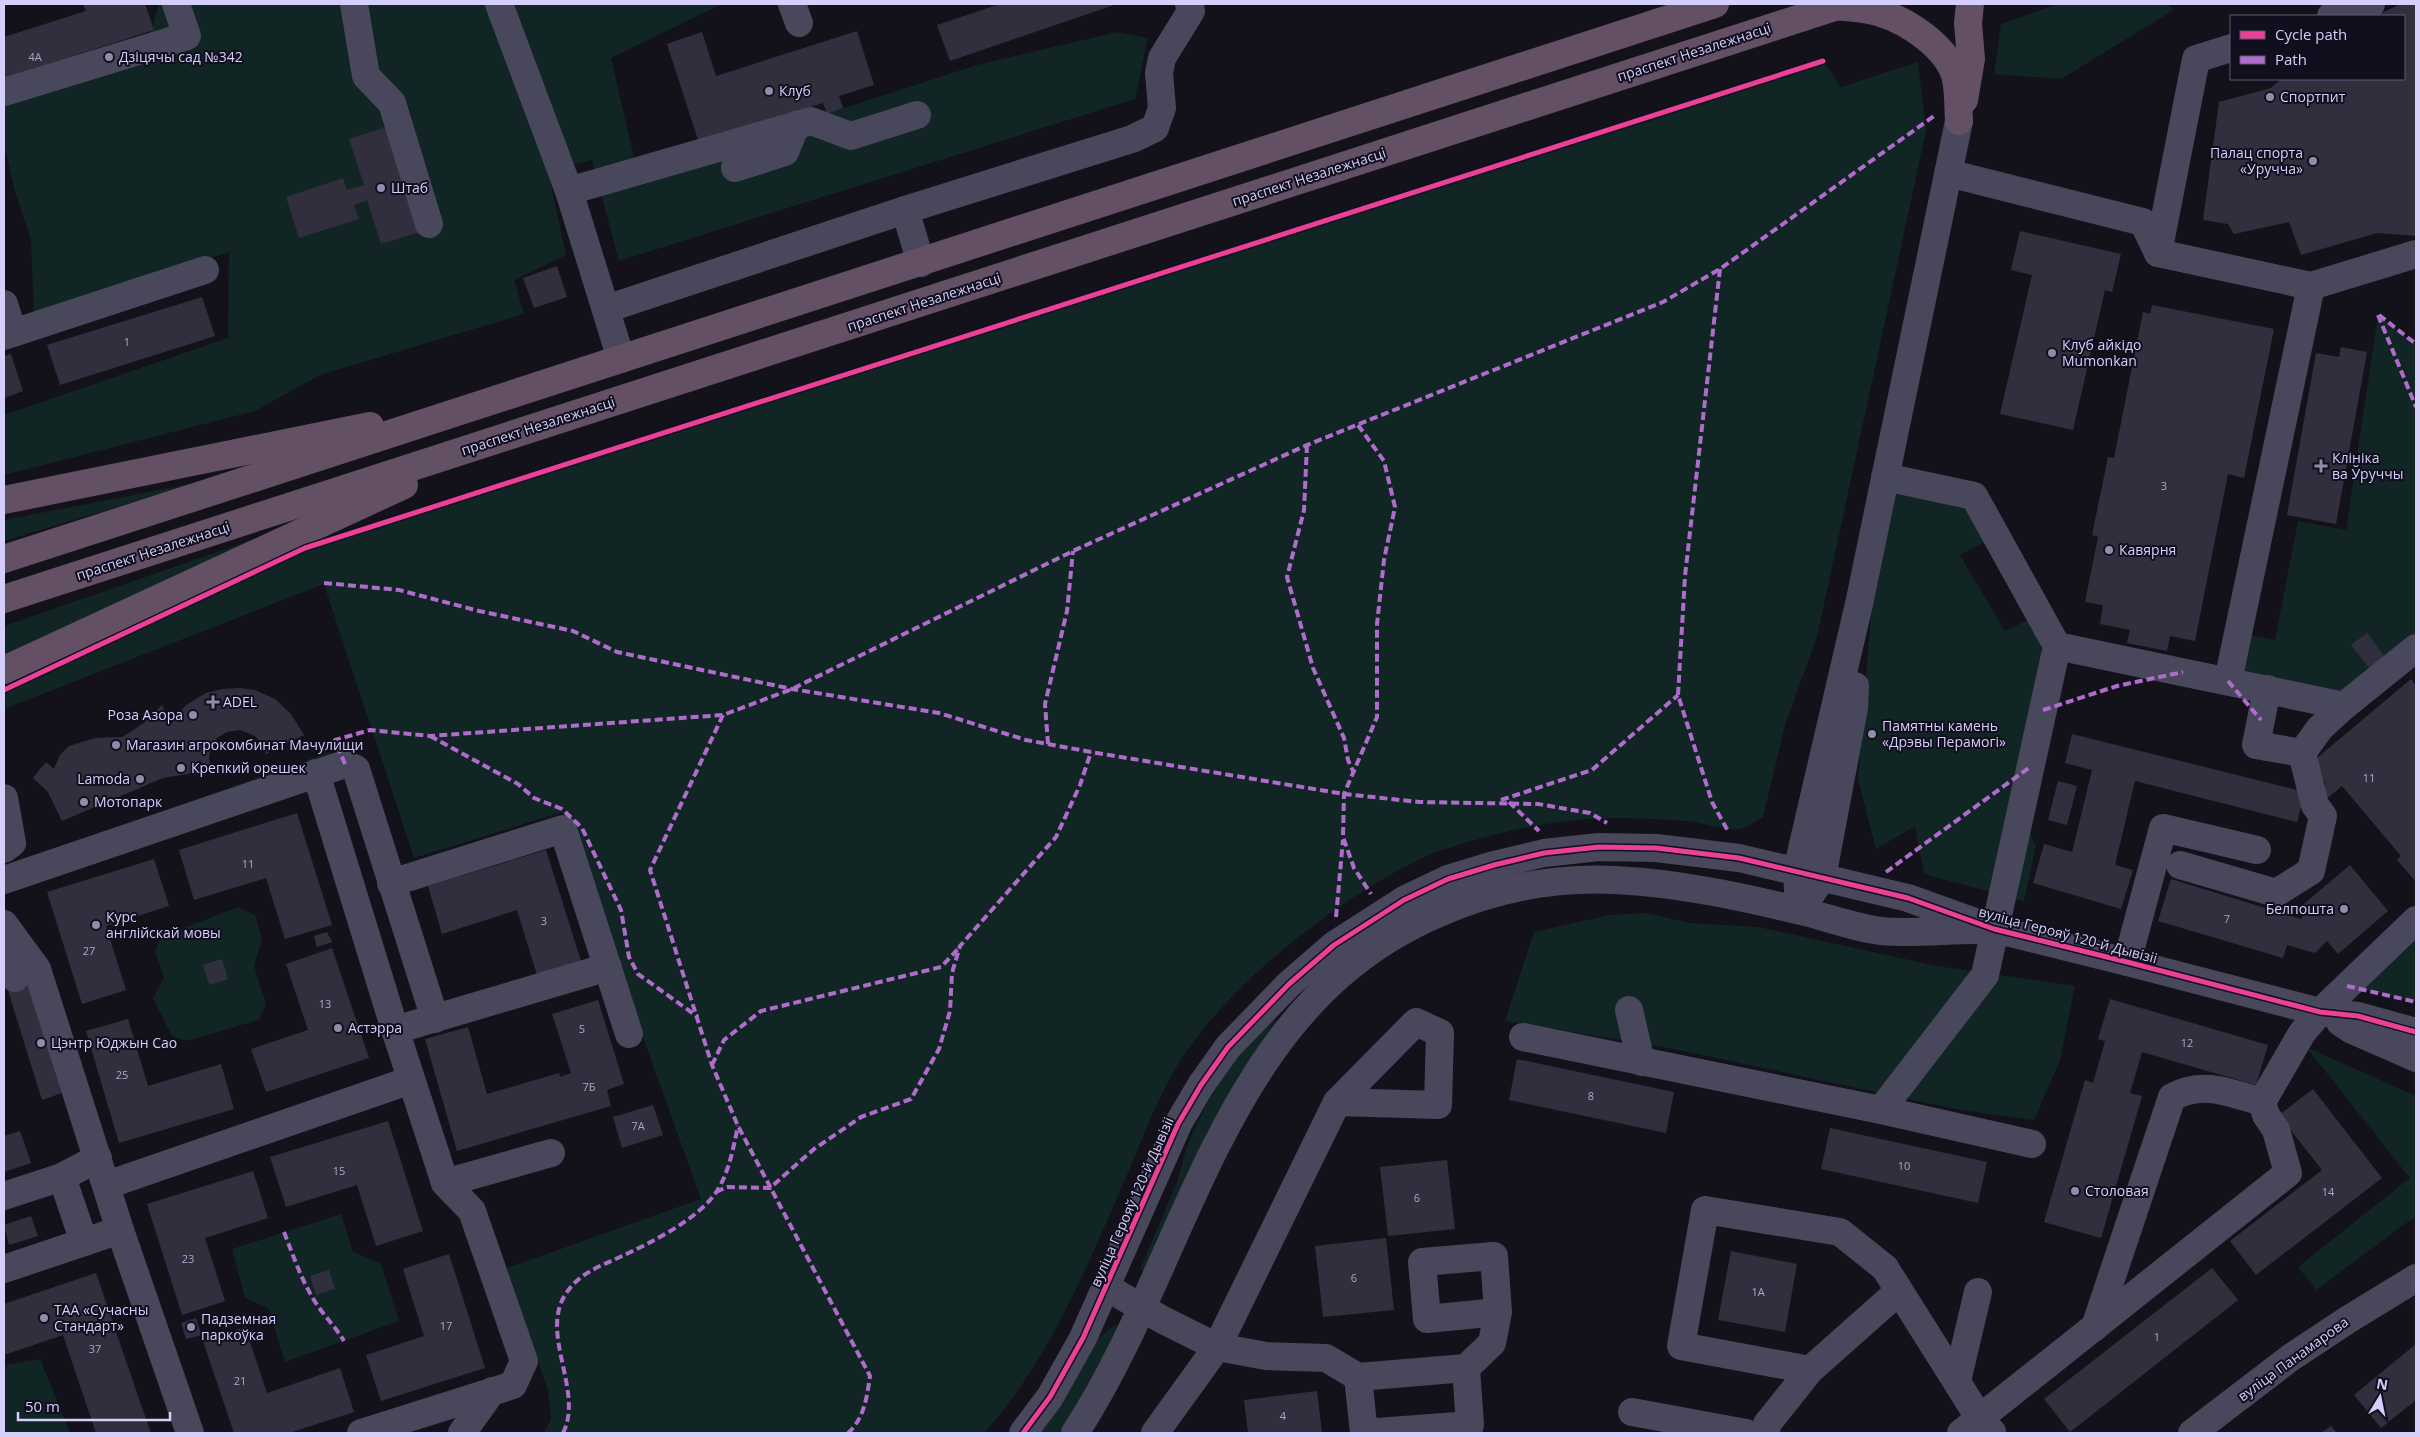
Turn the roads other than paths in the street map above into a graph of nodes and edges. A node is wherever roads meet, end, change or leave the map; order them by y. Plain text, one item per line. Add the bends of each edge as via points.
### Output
1 (176, 4) edge
2 (354, 4) edge
3 (499, 4) edge
4 (1189, 4) edge
5 (1715, 4) edge
6 (1970, 4) edge
7 (2371, 4) edge
8 (1840, 5) edge
9 (2334, 15) edge
10 (2230, 48) edge
11 (4, 92) edge
12 (917, 116) dead end
13 (1959, 121) junction
14 (796, 125) junction
15 (735, 168) dead end
16 (1948, 173) junction
17 (569, 191) junction
18 (905, 210) junction
19 (429, 224) dead end
20 (2158, 253) junction
21 (2416, 254) edge
22 (921, 262) junction
23 (205, 270) dead end
24 (2311, 286) junction
25 (4, 304) edge
26 (606, 309) junction
27 (8, 335) edge
28 (621, 359) junction
29 (486, 402) junction
30 (503, 438) junction
31 (1885, 477) junction
32 (4, 500) edge
33 (4, 559) edge
34 (4, 599) edge
35 (2057, 646) junction
36 (2414, 653) edge
37 (4, 670) edge
38 (2228, 681) junction
39 (2267, 689) junction
40 (2344, 706) junction
41 (2302, 753) junction
42 (316, 773) junction
43 (4, 798) edge
44 (4, 849) edge
45 (2257, 850) dead end
46 (2180, 865) dead end
47 (1810, 875) junction
48 (4, 880) edge
49 (391, 883) junction
50 (1800, 911) junction
51 (2416, 920) edge
52 (4, 924) edge
53 (1994, 930) junction
54 (4, 942) edge
55 (2127, 962) junction
56 (608, 967) junction
57 (15, 978) dead end
58 (1628, 1010) dead end
59 (2325, 1014) junction
60 (435, 1019) junction
61 (395, 1030) junction
62 (2416, 1032) edge
63 (629, 1034) dead end
64 (1523, 1037) dead end
65 (2416, 1058) edge
66 (1641, 1062) junction
67 (411, 1080) junction
68 (1337, 1102) dead end
69 (2262, 1102) junction
70 (1882, 1110) junction
71 (2032, 1144) dead end
72 (550, 1153) dead end
73 (98, 1158) junction
74 (62, 1176) junction
75 (445, 1183) junction
76 (107, 1185) junction
77 (4, 1196) edge
78 (120, 1230) junction
79 (84, 1242) junction
80 (4, 1269) edge
81 (2410, 1284) edge
82 (1106, 1287) junction
83 (1899, 1291) junction
84 (1978, 1292) dead end
85 (1142, 1309) junction
86 (1498, 1312) dead end
87 (2096, 1327) junction
88 (1217, 1347) junction
89 (1466, 1368) junction
90 (1810, 1370) junction
91 (1358, 1378) junction
92 (1957, 1381) junction
93 (492, 1392) junction
94 (1632, 1412) dead end
95 (1978, 1428) edge
96 (190, 1433) edge
97 (361, 1433) edge
98 (462, 1433) edge
99 (1022, 1433) edge
100 (1075, 1433) edge
101 (1156, 1433) edge
102 (1746, 1433) edge
103 (1766, 1433) edge
104 (2192, 1433) edge

1 - 11 street via 187,36
2 - 19 street via 366,76 392,104
3 - 17 street
4 - 18 street via 1191,11 1162,58 1159,73 1162,108 1155,128 1132,139
5 - 22 highway
6 - 13 highway via 1971,58
7 - 9 street
8 - 13 highway via 1881,13 1914,30 1932,44 1948,60 1955,76
8 - 30 highway, праспект Незалежнасці
10 - 20 street via 2196,59
12 - 14 street via 851,136 811,121
13 - 16 street
14 - 15 street via 785,152
14 - 17 street
16 - 20 street via 2143,222
16 - 31 street
17 - 26 street
18 - 22 street
18 - 26 street
20 - 24 street
21 - 24 street
22 - 28 highway
23 - 27 street
24 - 38 street
25 - 27 street
26 - 28 street
28 - 29 highway
29 - 32 highway
29 - 33 highway
30 - 34 highway, праспект Незалежнасці
30 - 37 highway
31 - 35 street via 1974,496
31 - 47 street
35 - 38 street
35 - 53 street
36 - 40 street
38 - 39 street
39 - 40 street
39 - 41 street via 2256,745
40 - 41 street via 2320,728
41 - 46 street via 2315,805 2323,816 2311,871 2276,894
42 - 48 street
42 - 49 street via 345,764 356,769
42 - 61 street
43 - 44 street via 12,843
45 - 55 street via 2163,828
47 - 50 street
47 - 53 street, вуліца Герояў 120-й Дывізіі via 1908,898
47 - 82 street, вуліца Герояў 120-й Дывізіі via 1710,853 1599,847 1544,853 1494,865 1448,879 1397,905 1334,945 1289,984 1228,1047 1178,1124
49 - 56 street via 562,829
49 - 60 street
50 - 53 street, вуліца Герояў 120-й Дывізіі via 1880,931
50 - 85 street, вуліца Герояў 120-й Дывізіі via 1705,891 1615,880 1532,883 1463,902 1412,924 1368,950 1293,1022 1258,1068 1211,1154
51 - 59 street
52 - 73 street via 37,969
53 - 55 street, вуліца Герояў 120-й Дывізіі
53 - 70 street via 1985,975
54 - 57 street
55 - 59 street, вуліца Герояў 120-й Дывізіі
56 - 60 street
56 - 63 street
58 - 66 street
59 - 62 street, вуліца Герояў 120-й Дывізіі via 2358,1016
59 - 65 street, вуліца Герояў 120-й Дывізіі via 2352,1030
59 - 69 street via 2302,1033
60 - 61 street
61 - 67 street
64 - 66 street
66 - 70 street
67 - 75 street
67 - 76 street
68 - 88 street
69 - 87 street via 2276,1130 2288,1173
69 - 87 street via 2215,1088 2186,1090 2172,1097
70 - 71 street
72 - 75 street
73 - 74 street
73 - 76 street
74 - 77 street
74 - 79 street
75 - 93 street via 472,1211 524,1361 513,1384
76 - 78 street
78 - 79 street
78 - 96 street
79 - 80 street
81 - 104 street, вуліца Панамарова via 2290,1358
82 - 85 street
82 - 99 street, вуліца Герояў 120-й Дывізіі via 1083,1338 1050,1397
83 - 90 street
83 - 90 street via 1885,1268 1840,1232 1705,1210 1681,1346
83 - 92 street
84 - 92 street
85 - 88 street
85 - 100 street, вуліца Герояў 120-й Дывізіі via 1097,1399
86 - 89 street via 1492,1342
87 - 95 street
88 - 91 street via 1266,1356 1326,1358
88 - 101 street
89 - 91 street
89 - 91 street via 1470,1425 1364,1433
90 - 103 street via 1767,1424
92 - 95 street
93 - 97 street
93 - 98 street
94 - 102 street

